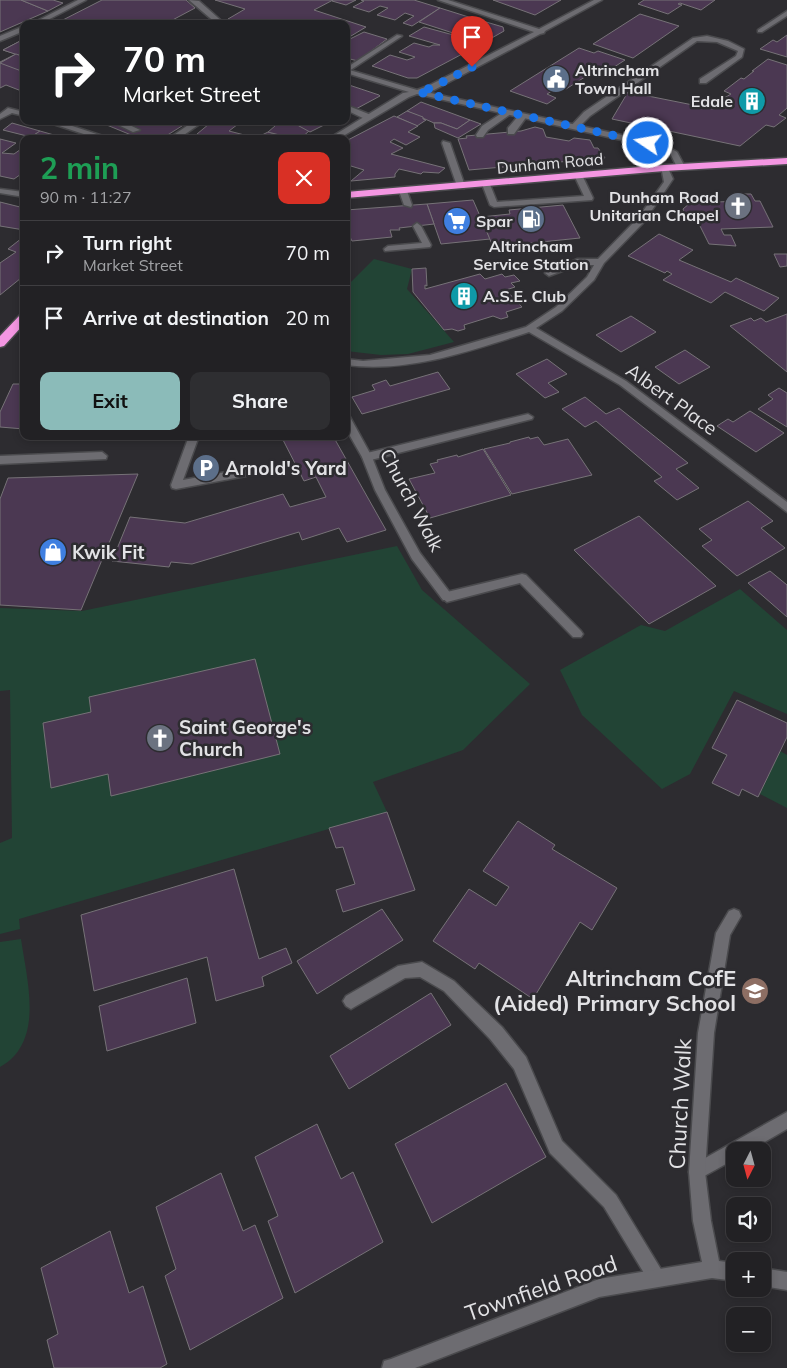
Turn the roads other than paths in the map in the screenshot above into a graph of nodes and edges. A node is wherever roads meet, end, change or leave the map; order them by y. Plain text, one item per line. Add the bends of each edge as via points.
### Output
1 (83, 0) edge
2 (192, 0) edge
3 (441, 0) edge
4 (599, 0) edge
5 (787, 13) edge
6 (42, 20) edge
7 (215, 20) edge
8 (20, 30) edge
9 (760, 30) dead end
10 (542, 32) junction
11 (399, 36) dead end
12 (0, 39) edge
13 (350, 68) edge
14 (350, 72) edge
15 (703, 81) dead end
16 (418, 92) junction
17 (350, 109) edge
18 (508, 112) junction
19 (20, 113) edge
20 (523, 116) junction
21 (0, 117) edge
22 (368, 117) junction
23 (61, 125) edge
24 (124, 125) edge
25 (194, 125) edge
26 (574, 127) junction
27 (136, 130) dead end
28 (511, 132) dead end
29 (95, 135) edge
30 (178, 135) edge
31 (339, 135) edge
32 (480, 135) dead end
33 (446, 143) dead end
34 (787, 161) edge
35 (681, 167) junction
36 (664, 168) junction
37 (578, 175) junction
38 (486, 184) junction
39 (460, 186) junction
40 (0, 191) edge
41 (403, 191) junction
42 (20, 194) edge
43 (350, 196) edge
44 (408, 205) dead end
45 (417, 226) dead end
46 (388, 248) dead end
47 (600, 262) junction
48 (550, 273) dead end
49 (20, 321) edge
50 (529, 329) junction
51 (0, 343) edge
52 (350, 362) edge
53 (528, 417) dead end
54 (350, 426) edge
55 (193, 440) edge
56 (102, 456) dead end
57 (367, 457) junction
58 (0, 460) edge
59 (242, 474) dead end
60 (787, 508) edge
61 (576, 634) dead end
62 (734, 916) dead end
63 (351, 1001) dead end
64 (787, 1120) edge
65 (697, 1172) junction
66 (712, 1268) junction
67 (726, 1270) edge
68 (656, 1277) junction
69 (771, 1278) edge
70 (787, 1281) edge
71 (391, 1368) edge

1 - 6 street
2 - 7 street via 203,6
3 - 10 street
4 - 10 street
5 - 9 street
8 - 12 street
10 - 16 street
11 - 13 street
14 - 16 street
15 - 26 street via 739,57 742,50 714,40 695,39 587,114
16 - 18 street
16 - 22 street via 406,95
17 - 22 street
18 - 20 street
18 - 32 street
19 - 21 street via 11,110
20 - 26 street
20 - 28 street
22 - 31 street
23 - 29 street
24 - 27 street
25 - 30 street
26 - 35 street via 660,146 674,154
33 - 39 street
34 - 35 highway, Dunham Road
35 - 36 highway, Dunham Road
36 - 37 highway, Dunham Road
36 - 47 street via 668,182 641,220
37 - 38 highway, Dunham Road
37 - 38 street via 589,198 494,205
38 - 39 highway, Dunham Road
39 - 41 highway, Dunham Road
40 - 42 street
41 - 43 highway, Dunham Road
41 - 44 street
45 - 46 street via 426,245
47 - 48 street via 577,262
47 - 50 street via 592,278 559,309
49 - 51 highway
50 - 52 street via 430,358
50 - 60 street, Albert Place via 623,383
53 - 57 street
54 - 57 street, Church Walk
55 - 59 street via 176,485
56 - 58 street
57 - 61 street, Church Walk via 380,490 416,556 447,597 522,578
62 - 65 street, Church Walk via 723,933 706,1033
63 - 68 street via 403,971 422,969 449,986 496,1033 520,1063 556,1147 610,1201
64 - 65 street
65 - 66 street, Church Walk via 702,1221
66 - 67 street, Townfield Road
66 - 68 street, Townfield Road
68 - 71 street, Townfield Road via 599,1288
69 - 70 street

